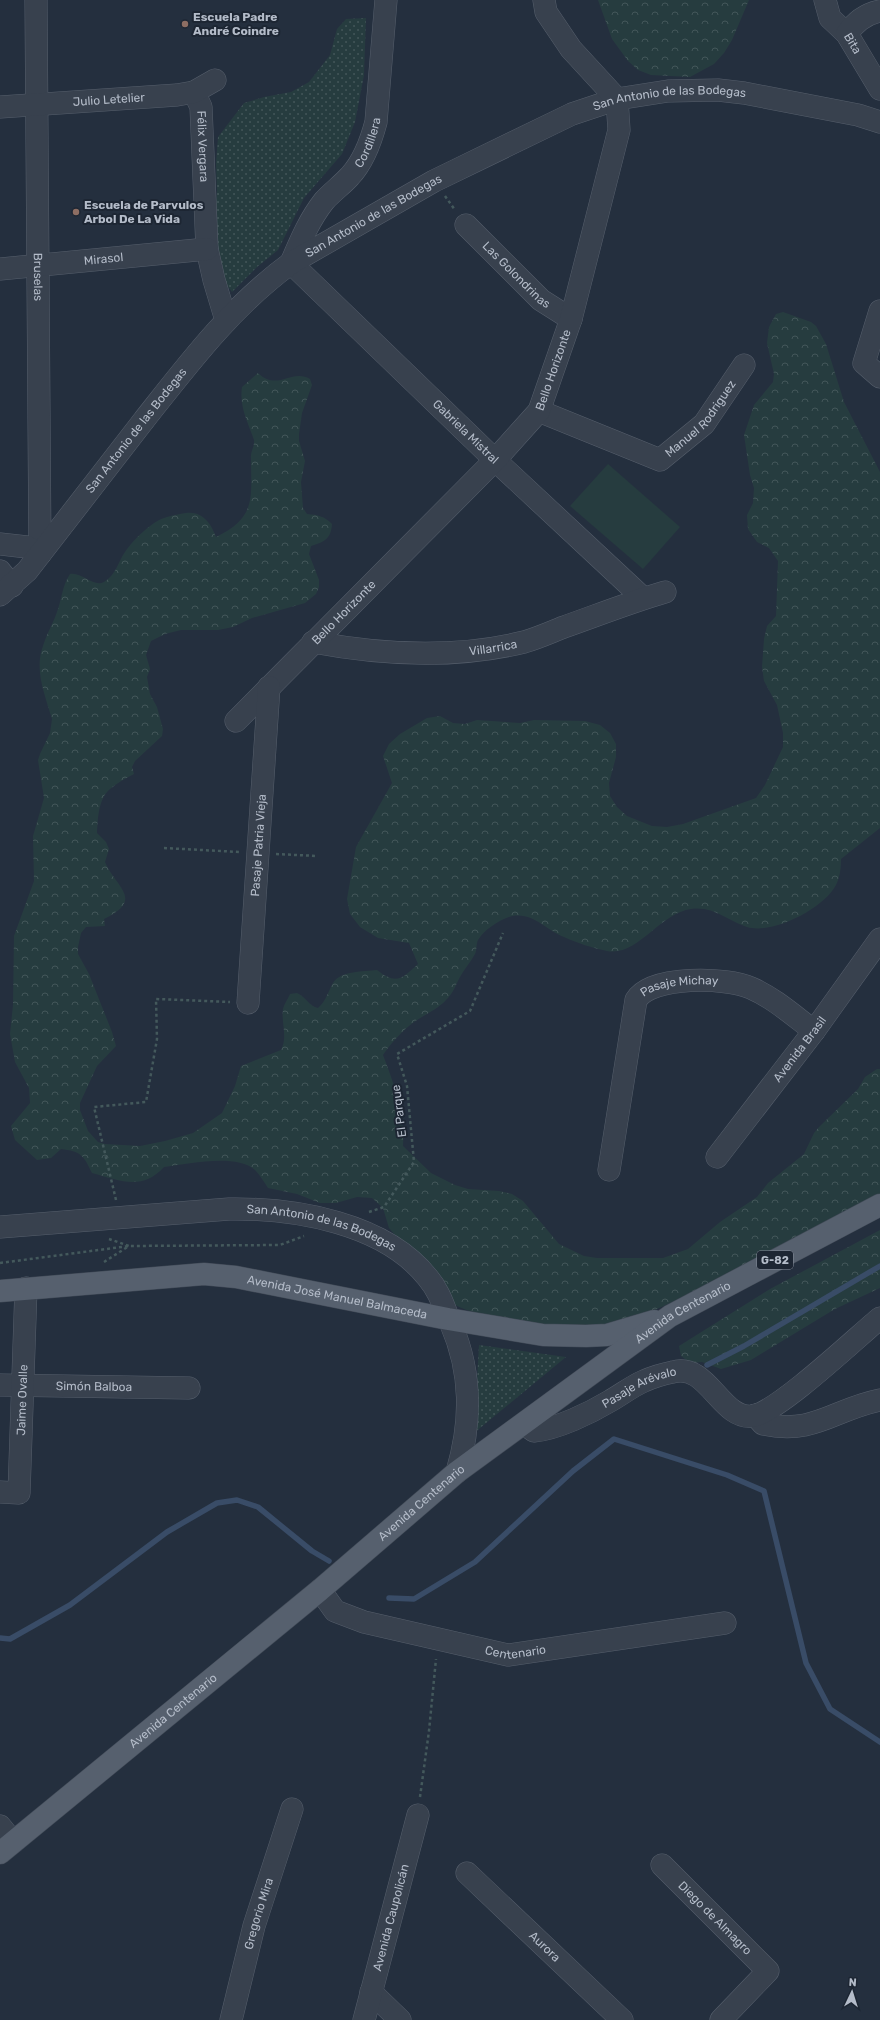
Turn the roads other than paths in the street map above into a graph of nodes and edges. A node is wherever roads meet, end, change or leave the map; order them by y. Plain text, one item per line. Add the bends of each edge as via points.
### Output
1 (36, 0) edge
2 (386, 0) edge
3 (544, 0) edge
4 (825, 0) edge
5 (880, 11) edge
6 (847, 34) junction
7 (215, 80) dead end
8 (880, 88) edge
9 (194, 92) junction
10 (617, 99) junction
11 (37, 103) junction
12 (0, 107) edge
13 (880, 122) edge
14 (466, 225) road end
15 (207, 249) junction
16 (291, 263) junction
17 (38, 265) junction
18 (0, 269) edge
19 (880, 311) edge
20 (226, 320) junction
21 (571, 320) junction
22 (744, 365) dead end
23 (880, 378) edge
24 (539, 411) junction
25 (495, 460) junction
26 (0, 544) edge
27 (40, 554) junction
28 (4, 584) edge
29 (665, 592) dead end
30 (643, 598) junction
31 (313, 642) junction
32 (269, 687) junction
33 (236, 721) dead end
34 (880, 939) edge
35 (248, 1003) road end
36 (814, 1031) junction
37 (717, 1157) dead end
38 (608, 1170) dead end
39 (880, 1205) edge
40 (0, 1227) edge
41 (26, 1288) junction
42 (0, 1291) edge
43 (670, 1316) junction
44 (880, 1318) edge
45 (448, 1319) junction
46 (23, 1384) junction
47 (0, 1385) edge
48 (189, 1388) dead end
49 (880, 1400) edge
50 (755, 1415) junction
51 (524, 1424) junction
52 (457, 1472) junction
53 (0, 1492) edge
54 (320, 1590) junction
55 (725, 1623) dead end
56 (292, 1809) dead end
57 (418, 1815) road end
58 (4, 1841) edge
59 (662, 1865) dead end
60 (467, 1873) dead end
61 (371, 1992) junction
62 (231, 2020) edge
63 (364, 2020) edge
64 (400, 2020) edge
65 (622, 2020) edge
66 (721, 2020) edge

1 - 11 street, Bruselas
2 - 16 street, Cordillera via 376,122 372,138 359,164 313,217
3 - 10 street via 546,12 571,49
4 - 6 street, Bita via 830,18
5 - 6 street via 865,16
6 - 8 street, Bita
7 - 9 street, Julio Letelier
9 - 11 street, Julio Letelier
9 - 15 street, Félix Vergara via 201,107
10 - 13 street, San Antonio de las Bodegas via 668,91 718,90 858,115
10 - 16 street, San Antonio de las Bodegas via 572,114 434,180
10 - 21 street, Bello Horizonte via 619,130
11 - 12 street, Julio Letelier
11 - 17 street, Bruselas
14 - 21 street, Las Golondrinas via 541,300
15 - 17 street, Mirasol
15 - 20 street, Félix Vergara
16 - 20 street, San Antonio de las Bodegas via 272,277
16 - 25 street, Gabriela Mistral
17 - 18 street, Mirasol
17 - 27 street, Bruselas
19 - 23 street via 864,363
20 - 27 street, San Antonio de las Bodegas via 193,357
21 - 24 street, Bello Horizonte
22 - 24 street, Manuel Rodriguez via 704,424 660,460
24 - 25 street, Bello Horizonte
25 - 30 street, Gabriela Mistral
25 - 31 street, Bello Horizonte
26 - 27 street via 27,547
27 - 28 street, San Antonio de las Bodegas
29 - 30 street, Villarrica
30 - 31 street, Villarrica via 525,641 495,648 402,653
31 - 32 street, Bello Horizonte
32 - 33 street, Bello Horizonte
32 - 35 street, Pasaje Patria Vieja
34 - 36 street, Avenida Brasil
36 - 37 street, Avenida Brasil
36 - 38 street, Pasaje Michay via 762,993 741,985 699,981 671,983 643,991 636,1000
39 - 43 main road, Avenida Centenario / G-82
40 - 45 street, San Antonio de las Bodegas via 229,1209 285,1211 338,1223 394,1248 421,1269 435,1288
41 - 42 main road, Avenida José Manuel Balmaceda
41 - 45 main road, Avenida José Manuel Balmaceda via 189,1275 220,1275
41 - 46 street, Jaime Ovalle
43 - 45 main road, Avenida José Manuel Balmaceda via 607,1335 586,1336 522,1332
43 - 51 main road, Avenida Centenario
44 - 50 street via 782,1401
45 - 52 street, San Antonio de las Bodegas via 463,1356 469,1396 466,1435
46 - 47 street, Simón Balboa
46 - 48 street, Simón Balboa
46 - 53 street, Jaime Ovalle via 19,1492
49 - 50 street via 829,1419 788,1428 763,1424
50 - 51 street, Pasaje Arévalo via 736,1413 698,1376 681,1371 644,1381 608,1403 543,1430 534,1431
51 - 52 main road, Avenida Centenario
52 - 54 main road, Avenida Centenario
54 - 55 street, Centenario via 336,1611 364,1622 508,1655
54 - 58 main road, Avenida Centenario
56 - 62 street, Gregorio Mira via 254,1926
57 - 61 street, Avenida Caupolicán
59 - 66 street, Diego de Almagro via 768,1971
60 - 65 street, Aurora
61 - 63 street, Avenida Caupolicán
61 - 64 street

